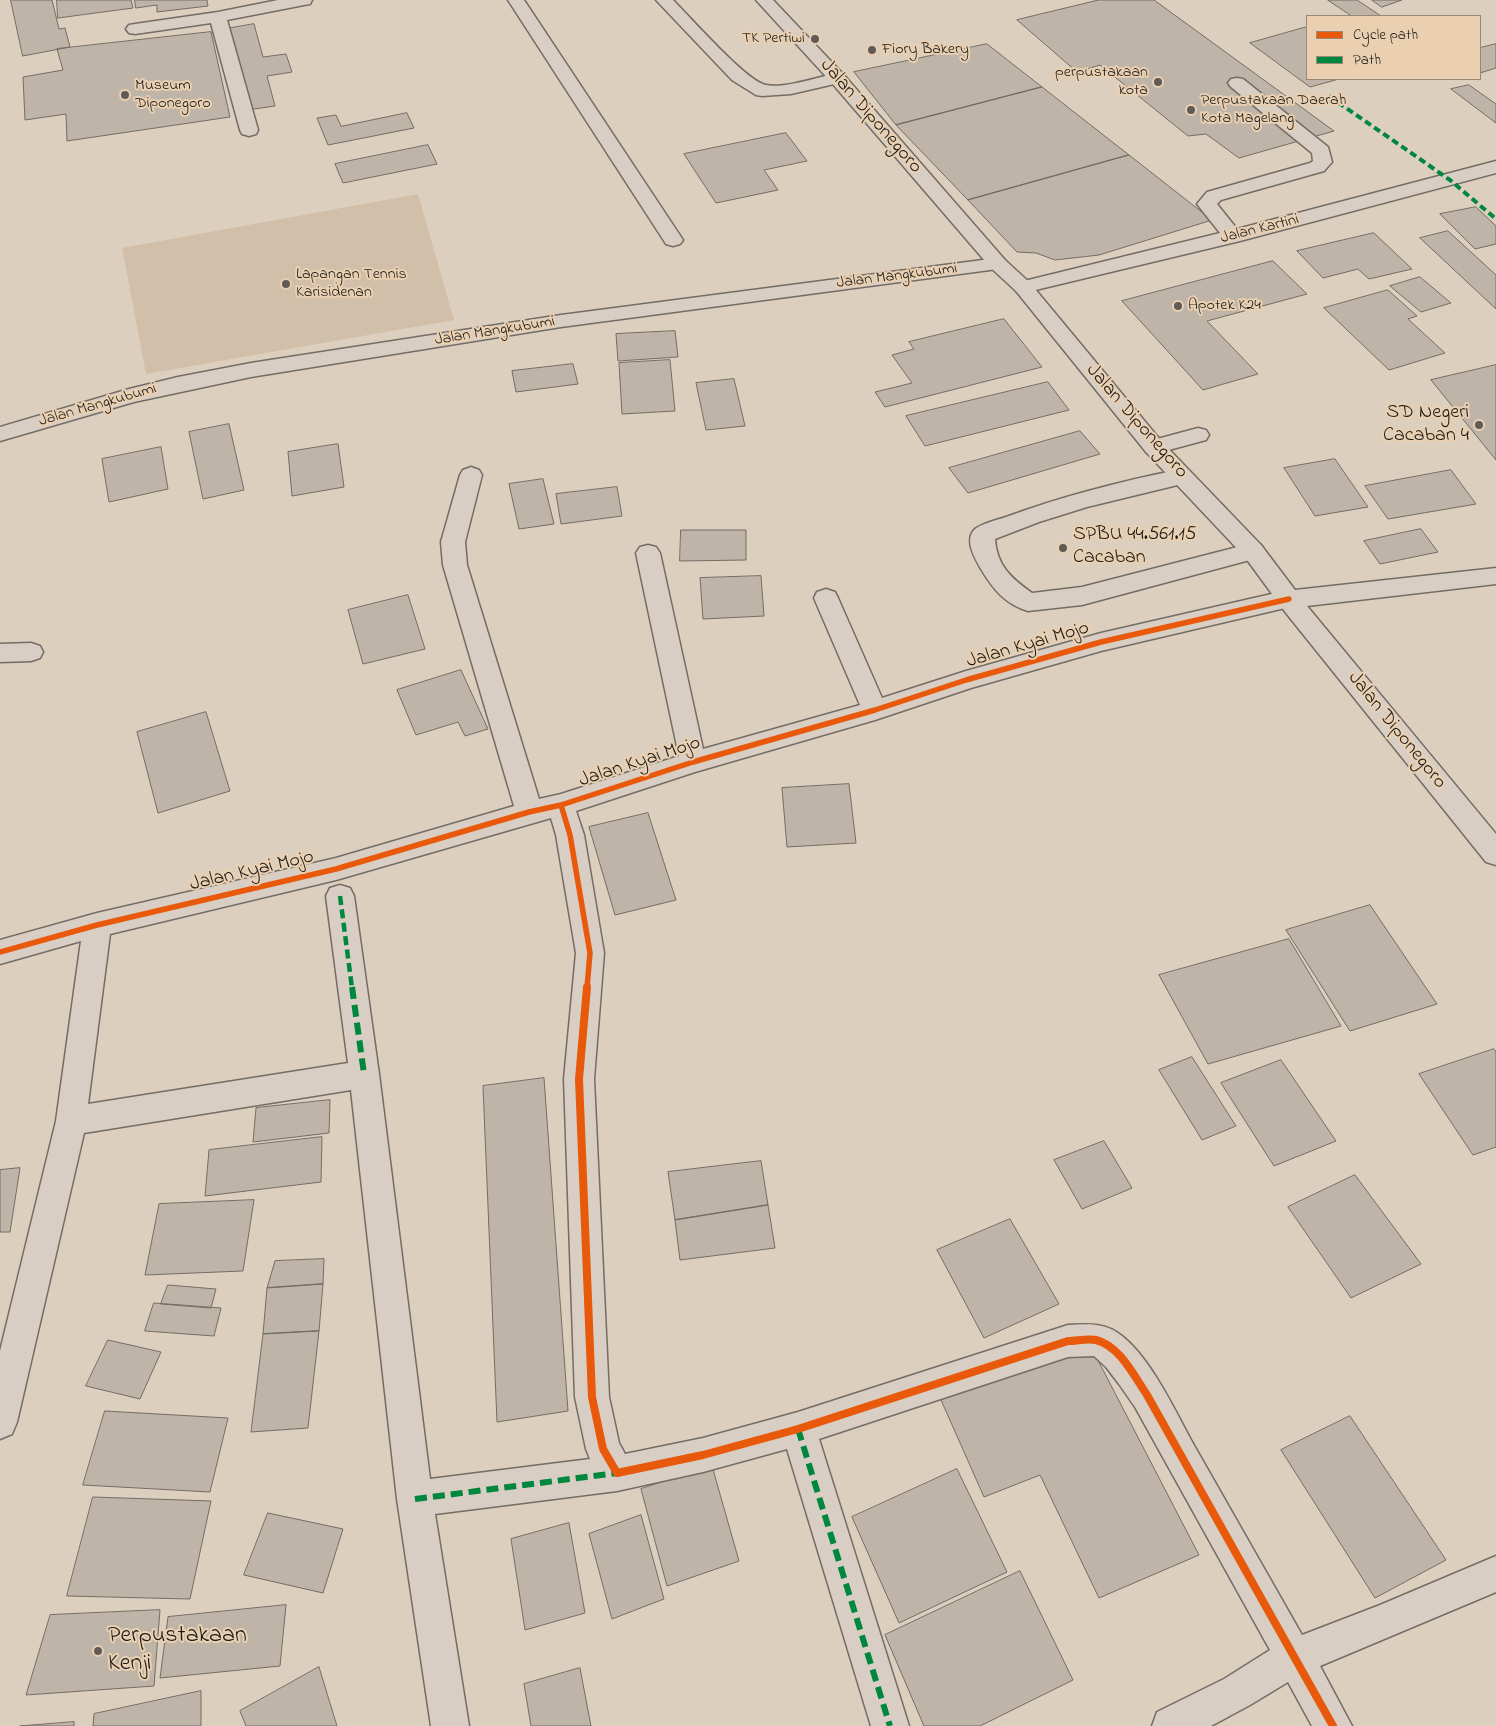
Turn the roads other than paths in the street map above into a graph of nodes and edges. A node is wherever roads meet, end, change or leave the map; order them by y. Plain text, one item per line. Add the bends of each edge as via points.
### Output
1 (304, 0) edge
2 (516, 0) edge
3 (664, 0) edge
4 (764, 0) edge
5 (261, 5) edge
6 (218, 17) junction
7 (135, 29) dead end
8 (837, 78) junction
9 (1237, 83) dead end
10 (249, 130) dead end
11 (1496, 167) edge
12 (1233, 237) junction
13 (673, 240) dead end
14 (998, 264) junction
15 (1023, 287) junction
16 (1198, 435) dead end
17 (0, 437) edge
18 (1154, 447) junction
19 (471, 475) dead end
20 (1182, 477) junction
21 (1253, 551) junction
22 (648, 552) dead end
23 (1496, 576) edge
24 (826, 598) dead end
25 (1289, 599) junction
26 (32, 652) dead end
27 (0, 654) edge
28 (875, 710) junction
29 (692, 762) junction
30 (561, 805) junction
31 (529, 812) junction
32 (1496, 854) edge
33 (340, 896) dead end
34 (98, 925) junction
35 (0, 952) edge
36 (364, 1074) junction
37 (71, 1121) junction
38 (0, 1422) edge
39 (798, 1429) junction
40 (617, 1473) junction
41 (415, 1499) junction
42 (1496, 1574) edge
43 (1294, 1657) junction
44 (450, 1726) edge
45 (890, 1726) edge
46 (1171, 1726) edge
47 (1333, 1726) edge

1 - 5 street
2 - 13 street
3 - 8 street via 738,76 762,91 791,89
4 - 8 street, Jalan Diponegoro
5 - 6 street
6 - 7 street
6 - 10 street
8 - 14 street, Jalan Diponegoro
9 - 12 street via 1324,156 1317,167 1214,196 1208,201 1207,204
11 - 12 street, Jalan Kartini
12 - 15 street, Jalan Kartini
14 - 15 street, Jalan Diponegoro
14 - 17 street, Jalan Mangkubumi via 571,320 251,370 129,396
15 - 18 street, Jalan Diponegoro
16 - 18 street
18 - 20 street, Jalan Diponegoro
19 - 31 street via 454,542 455,565
20 - 21 street, Jalan Diponegoro
20 - 21 street via 1106,494 1018,520 983,535 984,552 1002,584 1028,602 1082,596
21 - 25 street, Jalan Diponegoro
22 - 29 street
23 - 25 street, Jalan Kyai Mojo
24 - 28 street
25 - 28 street, Jalan Kyai Mojo via 1101,642 966,680
25 - 32 street, Jalan Diponegoro
26 - 27 street
28 - 29 street, Jalan Kyai Mojo
29 - 30 street, Jalan Kyai Mojo
30 - 31 street, Jalan Kyai Mojo
30 - 40 street via 570,836 590,953 578,1079 592,1396 603,1448
31 - 34 street, Jalan Kyai Mojo via 336,869
33 - 36 street
34 - 35 street, Jalan Kyai Mojo
34 - 37 street
36 - 37 street
36 - 41 street
37 - 38 street
39 - 40 street via 703,1455
39 - 43 street via 1068,1341 1097,1340 1110,1347 1146,1395
39 - 45 street
40 - 41 street
41 - 44 street
42 - 43 street
43 - 46 street via 1237,1692
43 - 47 street

